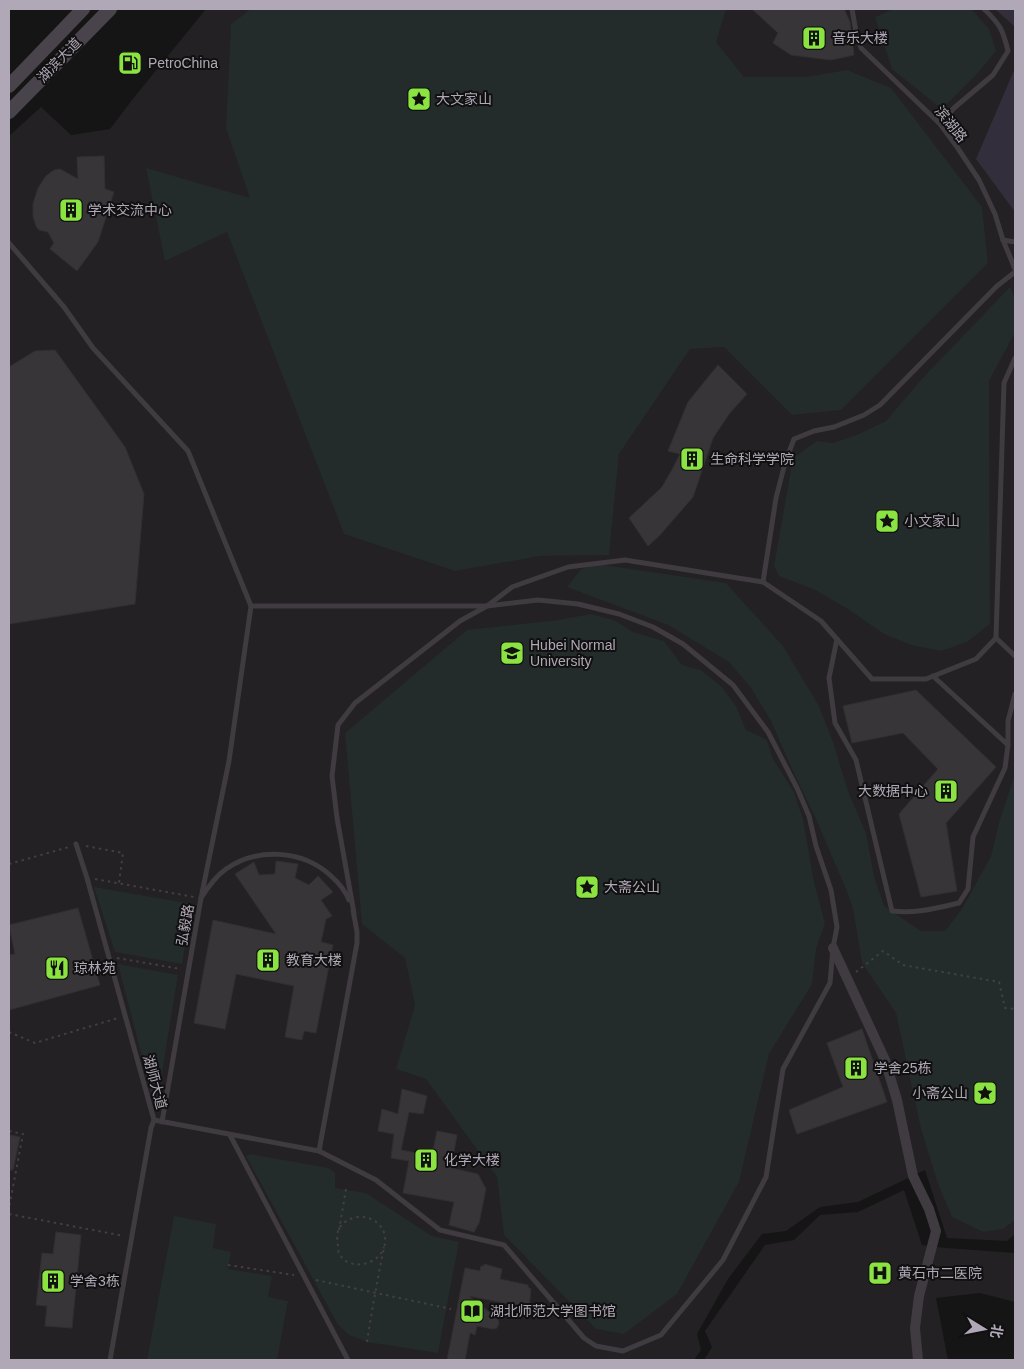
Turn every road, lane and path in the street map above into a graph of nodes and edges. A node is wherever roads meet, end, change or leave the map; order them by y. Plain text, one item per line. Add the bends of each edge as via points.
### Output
1 (83, 9) edge
2 (110, 9) edge
3 (852, 9) edge
4 (984, 9) edge
5 (9, 86) edge
6 (9, 112) edge
7 (940, 124) junction
8 (1003, 240) junction
9 (1015, 242) edge
10 (9, 243) edge
11 (1015, 271) edge
12 (1015, 358) edge
13 (763, 582) junction
14 (251, 606) junction
15 (487, 606) junction
16 (996, 638) junction
17 (837, 639) junction
18 (1015, 656) edge
19 (933, 676) junction
20 (1015, 694) edge
21 (1008, 745) junction
22 (76, 844) junction
23 (9, 864) edge
24 (87, 878) junction
25 (119, 884) junction
26 (201, 898) junction
27 (354, 912) junction
28 (833, 948) junction
29 (109, 956) junction
30 (188, 971) junction
31 (847, 979) junction
32 (1015, 1008) edge
33 (126, 1016) junction
34 (9, 1032) edge
35 (154, 1120) junction
36 (162, 1122) junction
37 (9, 1131) edge
38 (230, 1135) junction
39 (319, 1152) junction
40 (346, 1189) dead end
41 (9, 1208) edge
42 (9, 1214) edge
43 (339, 1230) junction
44 (132, 1237) junction
45 (384, 1247) junction
46 (228, 1265) dead end
47 (304, 1277) junction
48 (376, 1292) junction
49 (450, 1309) dead end
50 (367, 1342) dead end
51 (110, 1360) edge
52 (348, 1360) edge
53 (918, 1360) edge

1 - 5 main road
2 - 6 main road, 湖滨大道
3 - 7 lane, 滨湖路 via 861,48
4 - 7 lane via 1004,32 1008,51 993,74
7 - 8 lane, 滨湖路 via 979,180
8 - 9 lane
8 - 11 lane, 滨湖路
10 - 14 lane via 64,307 93,348 188,451
11 - 13 lane via 880,406 842,424 794,439 776,498
12 - 16 lane via 1004,383
13 - 15 lane via 625,560 568,567 512,587
13 - 17 lane via 820,621
14 - 15 lane
14 - 26 lane via 229,761
15 - 27 lane via 460,621 355,703 338,725 332,776
15 - 28 lane via 538,600 578,604 619,614 653,627 683,644 733,685 768,732 809,816 837,927
16 - 18 lane
16 - 19 lane via 976,659
17 - 19 lane via 872,679 926,679
17 - 21 lane via 829,678 835,723 856,760 892,911 905,913 959,903 968,889 973,837 1004,768
19 - 21 lane
20 - 21 lane via 1008,721
22 - 23 path
22 - 24 lane, 湖师大道
22 - 25 path via 123,853
24 - 25 path
24 - 29 lane, 湖师大道
25 - 26 path
26 - 27 lane, 弘毅路 via 226,869 254,856 281,854 307,860 324,870 337,881
26 - 30 lane, 弘毅路
27 - 39 lane, 弘毅路 via 357,943
28 - 31 street
28 - 39 lane via 830,983 783,1069 766,1177 723,1260 661,1335 623,1351 596,1346 584,1338 504,1245 440,1230 376,1180
29 - 30 path
29 - 33 lane, 湖师大道
30 - 36 lane, 弘毅路
31 - 32 path via 883,951 903,965 999,982 1005,1008
31 - 53 street via 885,1060 913,1176 936,1231 919,1296 915,1328
33 - 34 path via 35,1043
33 - 35 lane, 湖师大道
35 - 36 lane
35 - 44 lane, 湖师大道
36 - 38 lane
37 - 41 path via 23,1134
38 - 39 lane
38 - 47 lane
40 - 43 path
42 - 44 path
43 - 45 path via 346,1222 366,1216 382,1227
43 - 45 path via 339,1254 355,1265 367,1264 377,1258
44 - 51 lane, 湖师大道
45 - 48 path
46 - 47 path
47 - 48 path
47 - 52 lane
48 - 49 path
48 - 50 path

